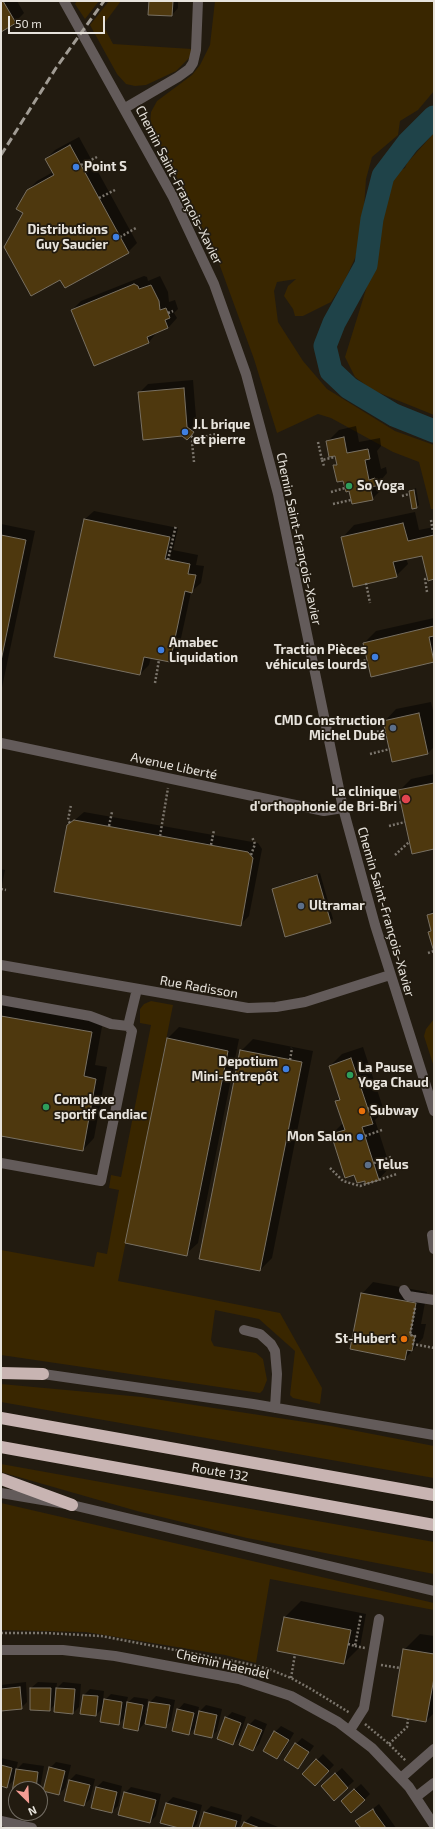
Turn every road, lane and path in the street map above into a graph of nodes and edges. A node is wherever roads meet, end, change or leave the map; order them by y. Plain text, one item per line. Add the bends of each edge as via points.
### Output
1 (64, 1) edge
2 (198, 1) edge
3 (206, 1) edge
4 (198, 19) junction
5 (125, 108) junction
6 (97, 157) dead end
7 (81, 166) dead end
8 (115, 190) dead end
9 (99, 198) dead end
10 (136, 228) dead end
11 (120, 237) dead end
12 (173, 311) dead end
13 (168, 313) dead end
14 (216, 434) dead end
15 (191, 436) dead end
16 (194, 439) junction
17 (318, 442) dead end
18 (335, 457) dead end
19 (322, 460) junction
20 (194, 462) dead end
21 (324, 466) dead end
22 (345, 488) dead end
23 (331, 492) dead end
24 (409, 494) dead end
25 (402, 496) dead end
26 (351, 500) dead end
27 (333, 504) dead end
28 (431, 520) dead end
29 (176, 525) dead end
30 (434, 533) edge
31 (168, 560) dead end
32 (428, 578) dead end
33 (366, 584) dead end
34 (427, 592) dead end
35 (370, 603) dead end
36 (159, 660) dead end
37 (367, 660) dead end
38 (352, 664) dead end
39 (155, 683) dead end
40 (385, 730) dead end
41 (365, 734) dead end
42 (1, 743) edge
43 (390, 749) dead end
44 (370, 754) dead end
45 (168, 787) dead end
46 (401, 802) dead end
47 (71, 805) dead end
48 (384, 806) dead end
49 (343, 808) junction
50 (112, 812) dead end
51 (405, 822) dead end
52 (70, 823) dead end
53 (109, 826) dead end
54 (389, 826) dead end
55 (214, 830) dead end
56 (160, 836) dead end
57 (252, 836) dead end
58 (409, 842) dead end
59 (211, 845) dead end
60 (251, 855) dead end
61 (395, 855) dead end
62 (1, 889) edge
63 (6, 890) dead end
64 (434, 951) edge
65 (428, 953) dead end
66 (1, 965) edge
67 (390, 975) junction
68 (137, 990) junction
69 (1, 1000) edge
70 (128, 1026) junction
71 (292, 1048) dead end
72 (290, 1060) dead end
73 (365, 1077) dead end
74 (358, 1079) dead end
75 (375, 1106) dead end
76 (368, 1109) dead end
77 (434, 1111) edge
78 (382, 1130) dead end
79 (365, 1136) dead end
80 (391, 1157) dead end
81 (1, 1163) edge
82 (374, 1163) dead end
83 (330, 1168) dead end
84 (397, 1174) dead end
85 (432, 1235) dead end
86 (434, 1249) edge
87 (404, 1290) dead end
88 (434, 1300) edge
89 (416, 1303) dead end
90 (244, 1330) dead end
91 (434, 1348) edge
92 (1, 1366) edge
93 (1, 1373) edge
94 (42, 1374) junction
95 (275, 1408) junction
96 (1, 1418) edge
97 (434, 1436) edge
98 (1, 1447) edge
99 (1, 1479) edge
100 (1, 1493) edge
101 (434, 1495) edge
102 (72, 1505) junction
103 (434, 1525) edge
104 (434, 1591) edge
105 (361, 1615) dead end
106 (379, 1619) dead end
107 (348, 1644) dead end
108 (1, 1650) edge
109 (295, 1654) dead end
110 (378, 1664) dead end
111 (400, 1668) dead end
112 (291, 1678) dead end
113 (408, 1719) dead end
114 (365, 1724) dead end
115 (350, 1730) junction
116 (389, 1744) junction
117 (434, 1749) edge
118 (408, 1763) dead end
119 (401, 1778) junction
120 (434, 1783) edge
121 (416, 1797) junction
122 (1, 1821) edge
123 (434, 1825) edge
124 (32, 1828) edge

1 - 5 street, Chemin Saint-François-Xavier
2 - 4 street
3 - 4 street
4 - 5 street via 196,57 189,69
5 - 49 street, Chemin Saint-François-Xavier via 198,248 246,374 278,494
6 - 7 path
8 - 9 path
10 - 11 path
12 - 13 path
14 - 16 path
15 - 16 path
16 - 20 path
17 - 19 path
18 - 19 path
19 - 21 path
22 - 23 path
24 - 25 path
26 - 27 path
28 - 30 path
29 - 31 path
32 - 34 path via 425,579
33 - 35 path
36 - 39 path
37 - 38 path
40 - 41 path
42 - 49 street, Avenue Liberté via 324,811
43 - 44 path
45 - 56 path
46 - 48 path
47 - 52 path via 68,820
49 - 67 street, Chemin Saint-François-Xavier
50 - 53 path
51 - 54 path
55 - 59 path
57 - 60 path via 255,844
58 - 61 path
62 - 63 path
64 - 65 path
66 - 68 street, Rue Radisson
67 - 68 street, Rue Radisson via 305,1002 264,1008 230,1006
67 - 77 street, Chemin Saint-François-Xavier
68 - 70 street
69 - 70 street via 90,1016 112,1024
70 - 81 street via 132,1031 101,1181
71 - 72 path
73 - 74 path
75 - 76 path
78 - 79 path
80 - 82 path
83 - 84 path via 343,1181 360,1186
85 - 86 street
87 - 88 street via 408,1296
89 - 91 path via 410,1335 415,1336 413,1344
90 - 95 street via 260,1334 275,1351
92 - 94 street
93 - 94 highway
94 - 95 street
95 - 97 street
96 - 101 highway, Route 132
98 - 103 highway, Route 132
99 - 102 highway
100 - 102 street
102 - 104 street
105 - 107 path via 355,1646
106 - 115 street via 364,1708
108 - 115 street, Chemin Haendel via 94,1653 239,1679 291,1696
109 - 112 path
110 - 111 path
113 - 116 path via 407,1727
114 - 116 path
115 - 119 street, Chemin Haendel
116 - 118 path
117 - 119 street
119 - 121 street, Chemin Haendel
120 - 121 street
121 - 123 street, Chemin Haendel
122 - 124 street

